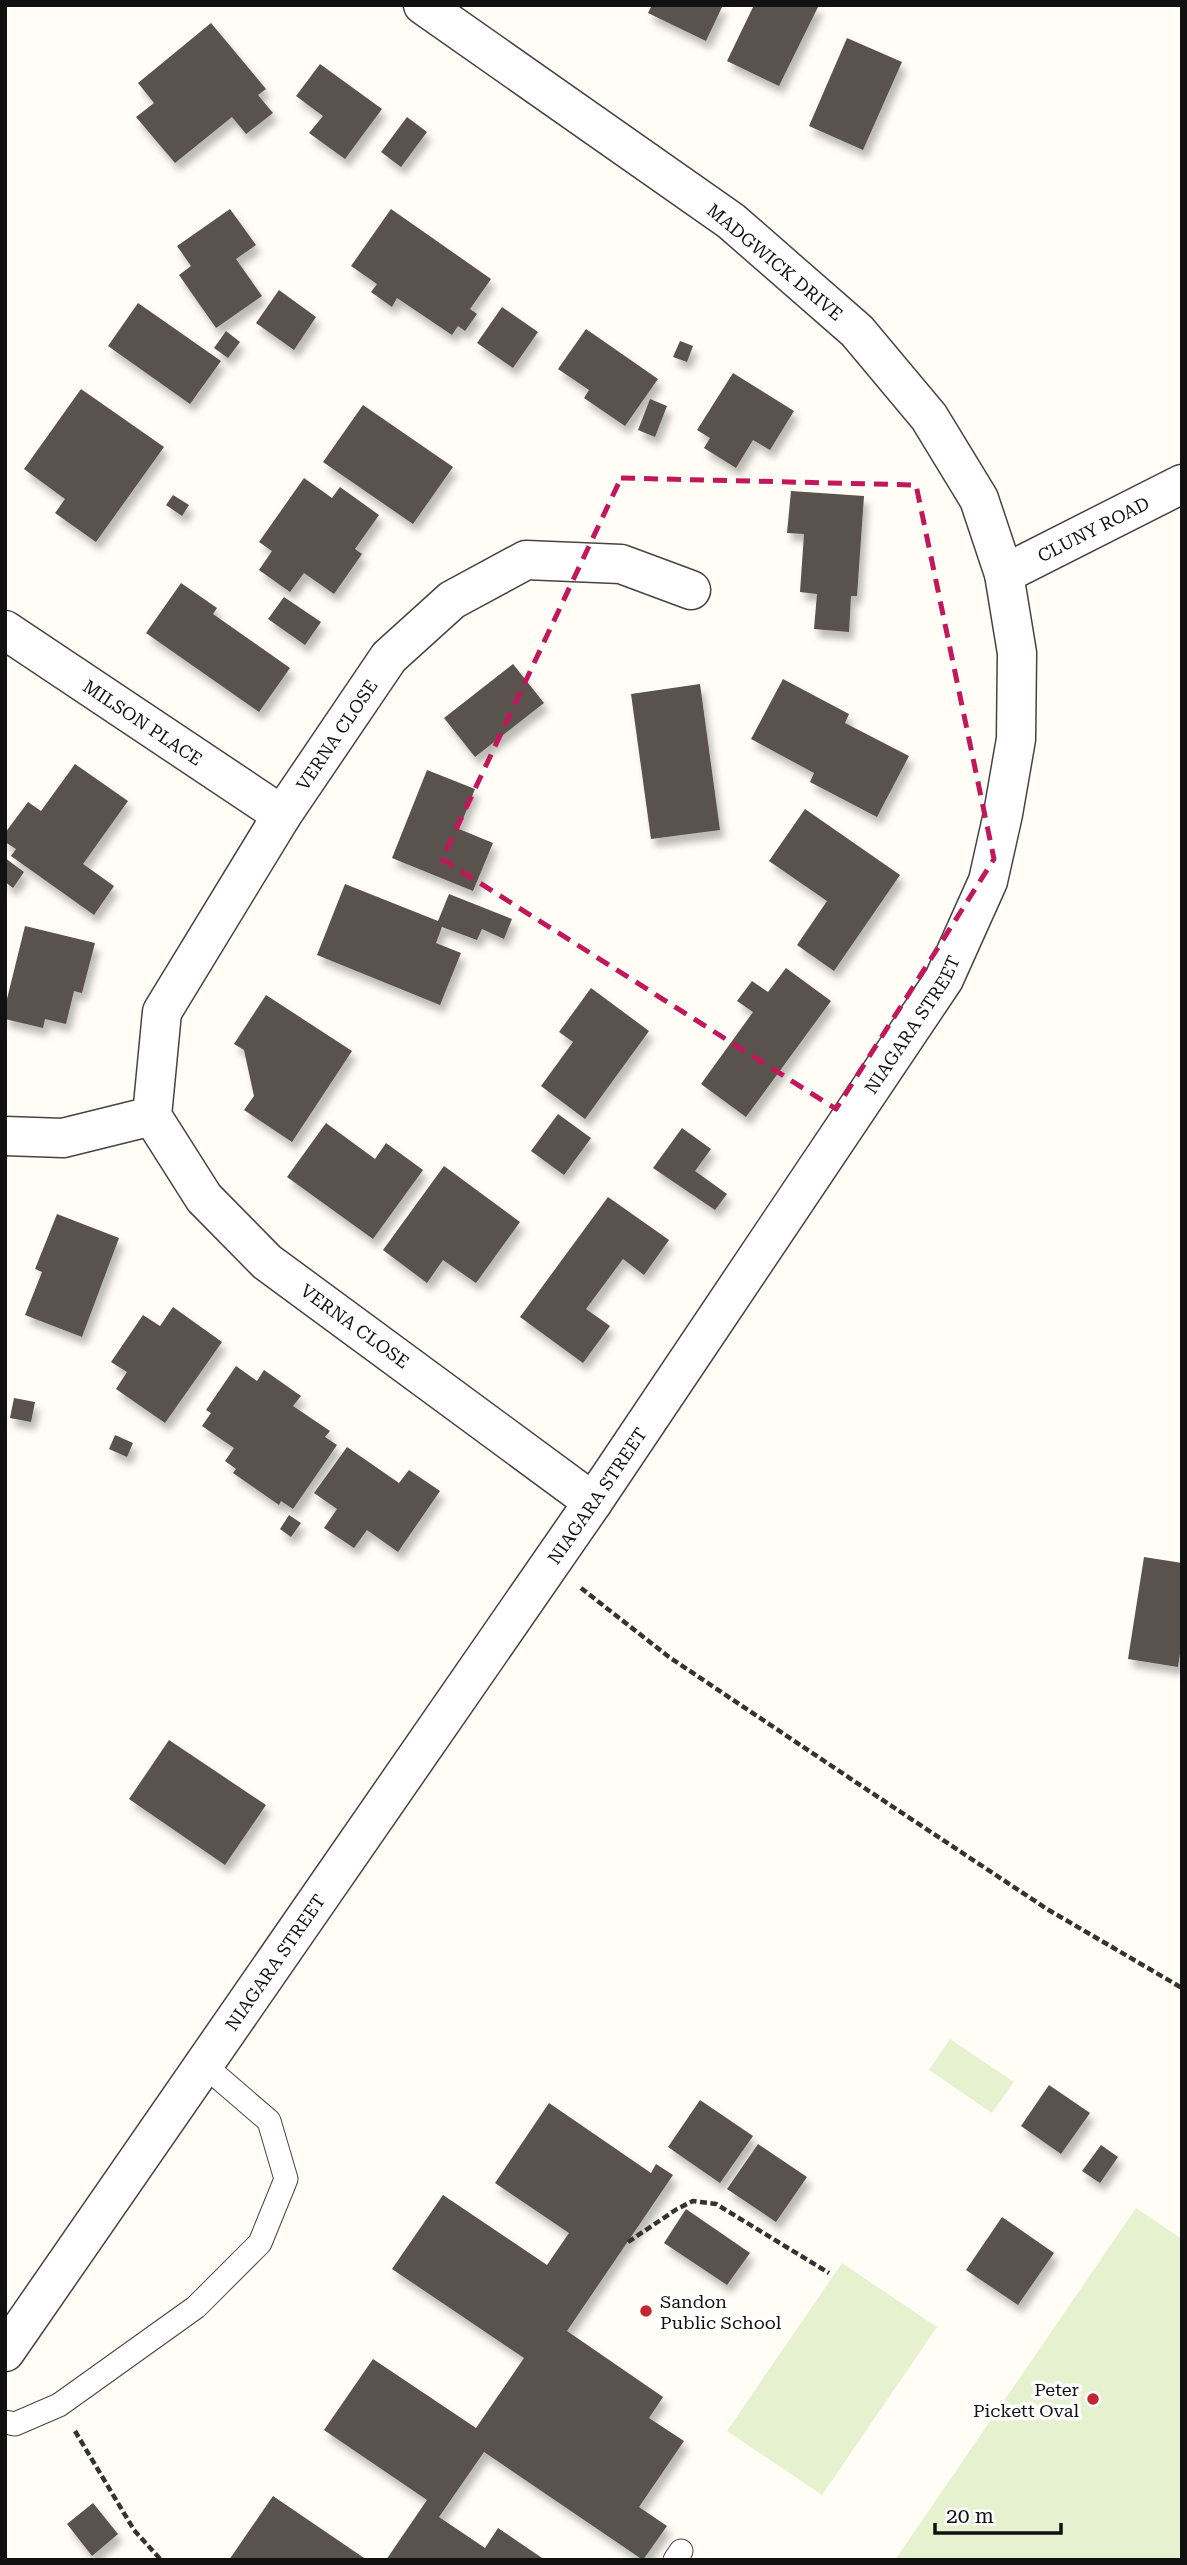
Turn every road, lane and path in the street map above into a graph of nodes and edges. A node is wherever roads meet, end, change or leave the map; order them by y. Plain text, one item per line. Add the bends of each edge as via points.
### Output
1 (423, 5) edge
2 (1182, 484) edge
3 (1003, 574) junction
4 (691, 590) dead end
5 (5, 630) edge
6 (282, 815) junction
7 (152, 1116) junction
8 (5, 1136) edge
9 (593, 1502) junction
10 (577, 1585) dead end
11 (1182, 1987) edge
12 (204, 2065) junction
13 (628, 2242) dead end
14 (829, 2273) dead end
15 (5, 2352) edge
16 (5, 2422) edge
17 (74, 2430) dead end
18 (161, 2560) edge

1 - 3 street, MADGWICK DRIVE via 731,221 857,331 937,429 979,499
2 - 3 street, CLUNY ROAD
3 - 9 street, NIAGARA STREET via 1017,653 1016,739 988,881 944,979
4 - 6 street, VERNA CLOSE via 621,564 526,560 452,600 389,657
5 - 6 street, MILSON PLACE
6 - 7 street, VERNA CLOSE via 162,1012
7 - 8 street via 63,1138
7 - 9 street, VERNA CLOSE via 204,1198 267,1262
9 - 12 street, NIAGARA STREET
10 - 11 path via 669,1657 866,1789 1047,1909
12 - 15 street, NIAGARA STREET
12 - 16 lane via 269,2121 286,2179 260,2243 195,2307 59,2405 15,2424
13 - 14 path via 693,2201 716,2204
17 - 18 path via 134,2530

